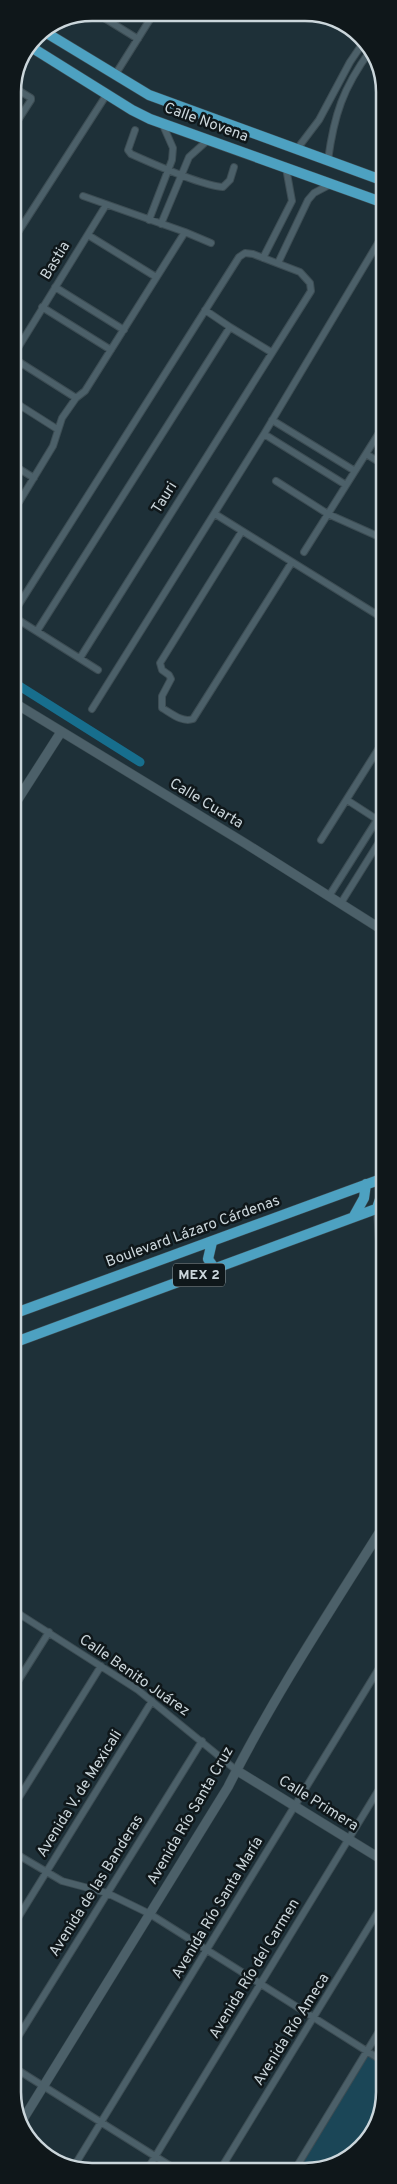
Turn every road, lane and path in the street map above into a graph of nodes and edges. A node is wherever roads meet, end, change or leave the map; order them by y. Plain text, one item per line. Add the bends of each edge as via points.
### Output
1 (110, 21) edge
2 (149, 21) edge
3 (50, 35) edge
4 (138, 39) junction
5 (360, 48) edge
6 (36, 50) edge
7 (366, 57) edge
8 (115, 75) junction
9 (21, 92) edge
10 (107, 94) junction
11 (327, 106) junction
12 (338, 110) junction
13 (21, 116) edge
14 (162, 123) junction
15 (135, 130) dead end
16 (208, 140) junction
17 (297, 149) junction
18 (328, 160) junction
19 (234, 167) dead end
20 (286, 168) junction
21 (169, 169) junction
22 (182, 174) junction
23 (376, 178) edge
24 (331, 184) junction
25 (83, 196) dead end
26 (376, 200) edge
27 (106, 204) junction
28 (287, 213) junction
29 (299, 218) junction
30 (150, 220) junction
31 (161, 224) junction
32 (21, 228) edge
33 (185, 232) junction
34 (88, 234) junction
35 (211, 243) dead end
36 (376, 246) edge
37 (263, 258) junction
38 (278, 263) junction
39 (156, 277) junction
40 (55, 287) junction
41 (42, 307) junction
42 (204, 310) junction
43 (230, 327) junction
44 (124, 330) junction
45 (21, 343) edge
46 (111, 350) junction
47 (271, 352) junction
48 (21, 362) edge
49 (76, 398) junction
50 (21, 406) edge
51 (272, 420) junction
52 (57, 429) junction
53 (264, 434) junction
54 (376, 438) edge
55 (366, 454) junction
56 (376, 460) edge
57 (21, 470) edge
58 (355, 471) junction
59 (34, 478) junction
60 (276, 481) dead end
61 (346, 486) junction
62 (21, 494) edge
63 (214, 514) junction
64 (328, 514) junction
65 (242, 531) junction
66 (376, 535) edge
67 (304, 552) dead end
68 (292, 562) junction
69 (21, 601) edge
70 (376, 614) edge
71 (21, 621) edge
72 (37, 631) junction
73 (80, 658) junction
74 (98, 670) dead end
75 (21, 707) edge
76 (92, 709) dead end
77 (61, 732) junction
78 (376, 758) edge
79 (21, 795) edge
80 (347, 800) junction
81 (376, 819) edge
82 (376, 822) edge
83 (321, 840) dead end
84 (376, 847) edge
85 (330, 896) junction
86 (341, 904) junction
87 (376, 926) edge
88 (376, 1181) edge
89 (366, 1184) junction
90 (376, 1208) edge
91 (354, 1216) junction
92 (212, 1242) junction
93 (215, 1269) junction
94 (21, 1311) edge
95 (21, 1340) edge
96 (376, 1538) edge
97 (21, 1615) edge
98 (49, 1632) junction
99 (102, 1666) junction
100 (376, 1673) edge
101 (21, 1676) edge
102 (152, 1701) junction
103 (202, 1741) junction
104 (236, 1770) junction
105 (21, 1794) edge
106 (376, 1794) edge
107 (295, 1806) junction
108 (349, 1839) junction
109 (376, 1856) edge
110 (21, 1857) edge
111 (46, 1873) junction
112 (107, 1893) junction
113 (21, 1913) edge
114 (150, 1914) junction
115 (376, 1915) edge
116 (208, 1950) junction
117 (262, 1984) junction
118 (315, 2017) junction
119 (21, 2032) edge
120 (376, 2037) edge
121 (368, 2051) junction
122 (376, 2056) edge
123 (21, 2072) edge
124 (43, 2086) junction
125 (26, 2115) edge
126 (101, 2122) junction
127 (155, 2157) junction
128 (78, 2161) edge
129 (151, 2163) edge
130 (165, 2163) edge
131 (224, 2163) edge
132 (299, 2163) edge

1 - 4 street
2 - 4 street
3 - 8 main road, Calle Novena
4 - 8 street
5 - 11 street
6 - 10 main road, Calle Novena
7 - 12 street via 351,79
8 - 17 main road, Calle Novena via 149,95
9 - 13 street via 31,100
10 - 14 main road, Calle Novena
10 - 32 street
11 - 12 street
11 - 17 street
12 - 18 street
14 - 16 main road, Calle Novena
14 - 21 street via 173,148
15 - 21 street via 128,150 131,154
16 - 20 main road, Calle Novena
16 - 22 street via 190,157
17 - 18 main road, Calle Novena
18 - 23 main road, Calle Novena
19 - 22 street via 230,180 222,187
20 - 24 main road, Calle Novena
20 - 28 street via 292,192
21 - 22 street
21 - 30 street
22 - 31 street
24 - 26 main road, Calle Novena
24 - 29 street via 314,193
25 - 27 street
27 - 30 street
27 - 34 street, Bastia
28 - 29 street
28 - 37 street
29 - 38 street
30 - 31 street
31 - 33 street
33 - 35 street
33 - 39 street
34 - 39 street
34 - 40 street, Bastia
36 - 51 street
37 - 38 street
37 - 42 street via 246,254 238,257
38 - 47 street, Tauri via 300,272 311,287
39 - 44 street
40 - 41 street, Bastia
40 - 44 street
41 - 45 street, Bastia
41 - 46 street
42 - 43 street
42 - 69 street
43 - 47 street
43 - 72 street
44 - 46 street
46 - 49 street via 85,391
47 - 73 street, Tauri
48 - 49 street
49 - 52 street
50 - 52 street
51 - 53 street
51 - 58 street
52 - 59 street via 53,446
53 - 61 street
53 - 63 street
54 - 55 street
55 - 56 street
55 - 58 street
57 - 59 street
58 - 61 street
59 - 62 street
60 - 64 street
61 - 64 street
63 - 65 street
63 - 76 street
64 - 66 street
64 - 67 street
65 - 68 street
65 - 68 street via 160,663 171,679 162,696 162,708 182,719 193,719
68 - 70 street
71 - 72 street
72 - 73 street
73 - 74 street
75 - 77 street, Calle Cuarta
77 - 79 street
77 - 85 street, Calle Cuarta
78 - 80 street
80 - 81 street
80 - 83 street
82 - 85 street
84 - 86 street
85 - 86 street, Calle Cuarta
86 - 87 street, Calle Cuarta
88 - 89 main road, Boulevard Lázaro Cárdenas / MEX 2
89 - 91 main road via 364,1198
89 - 92 main road, Boulevard Lázaro Cárdenas / MEX 2
90 - 91 main road, MEX 2
91 - 93 main road, MEX 2
92 - 93 main road via 208,1259
92 - 94 main road, Boulevard Lázaro Cárdenas / MEX 2
93 - 95 main road, MEX 2
96 - 104 street, Avenida Río Santa Cruz via 293,1670
97 - 98 street, Calle Benito Juárez
98 - 99 street, Calle Benito Juárez
98 - 101 street
99 - 102 street, Calle Benito Juárez
99 - 105 street
100 - 107 street, Avenida Río Santa María
102 - 103 street, Calle Benito Juárez
102 - 111 street, Avenida V. de Mexicali
103 - 104 street, Calle Benito Juárez
103 - 112 street, Avenida de las Banderas
104 - 107 street, Calle Primera
104 - 114 street, Avenida Río Santa Cruz
106 - 108 street, Avenida Río del Carmen
107 - 108 street, Calle Primera
107 - 116 street, Avenida Río Santa María
108 - 109 street, Calle Primera
108 - 117 street, Avenida Río del Carmen
110 - 111 street
111 - 112 street via 76,1886
111 - 113 street, Avenida V. de Mexicali
112 - 114 street
112 - 119 street, Avenida de las Banderas
114 - 116 street
114 - 124 street, Avenida Río Santa Cruz
115 - 118 street, Avenida Río Ameca
116 - 117 street
116 - 126 street, Avenida Río Santa María
117 - 118 street
117 - 127 street, Avenida Río del Carmen
118 - 121 street
118 - 131 street, Avenida Río Ameca
120 - 121 street
121 - 122 street
121 - 132 street
123 - 124 street
124 - 125 street, Avenida Río Santa Cruz
124 - 126 street
126 - 127 street
126 - 128 street, Avenida Río Santa María
127 - 129 street, Avenida Río del Carmen
127 - 130 street

